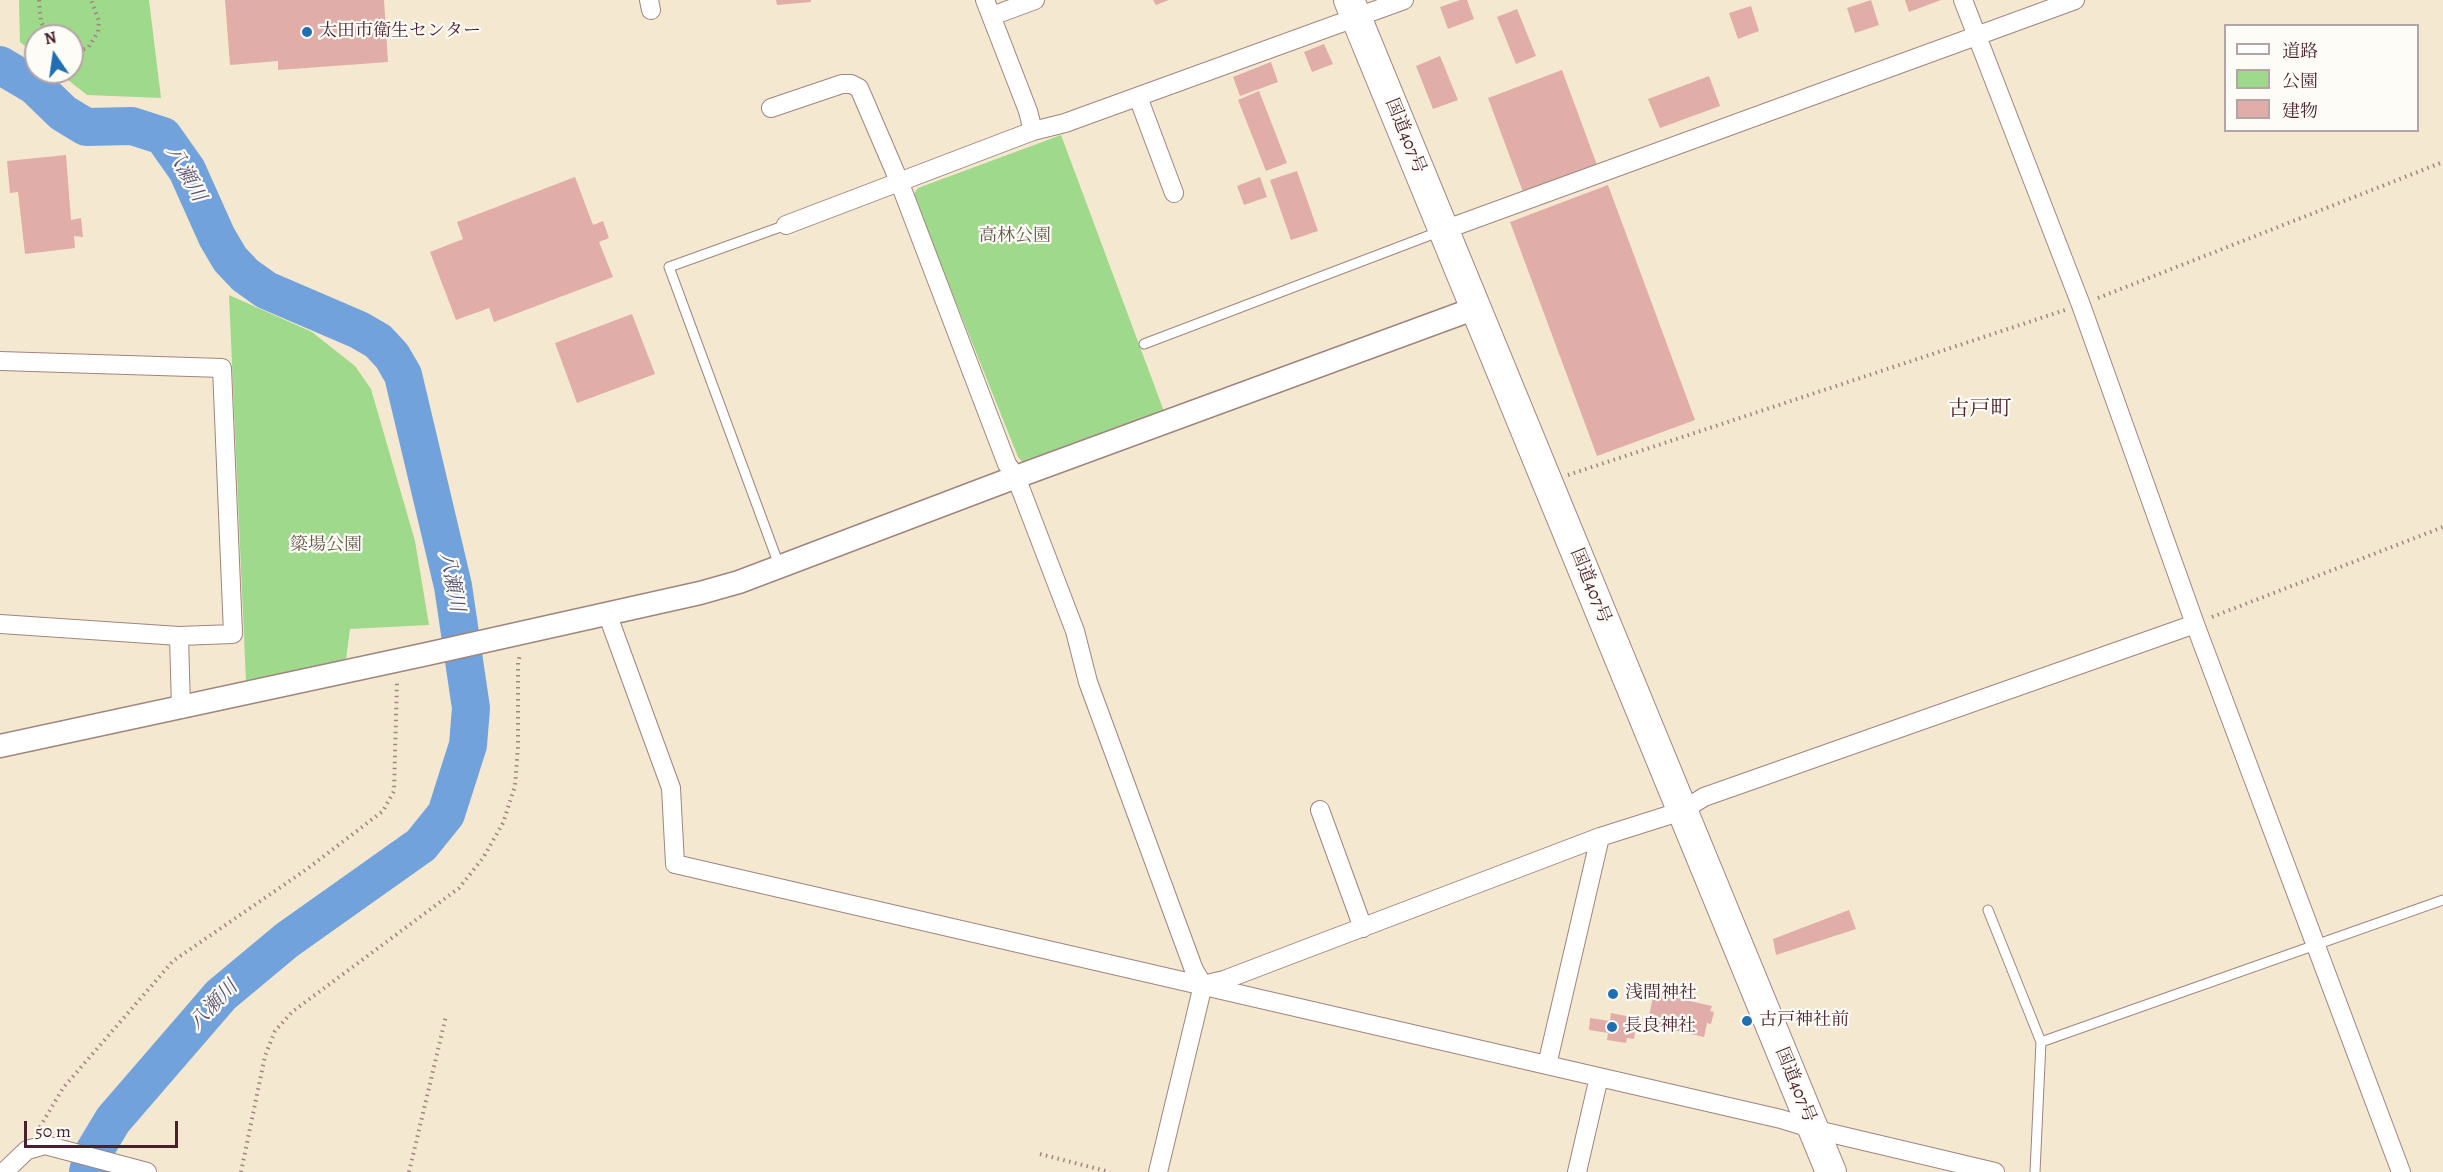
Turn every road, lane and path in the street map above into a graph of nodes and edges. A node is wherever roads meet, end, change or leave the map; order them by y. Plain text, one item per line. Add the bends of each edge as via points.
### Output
1 (39, 0) edge
2 (91, 0) edge
3 (1035, 0) edge
4 (1404, 0) edge
5 (1963, 0) edge
6 (2075, 0) edge
7 (989, 8) edge
8 (1353, 8) edge
9 (42, 24) edge
10 (1976, 35) junction
11 (84, 49) edge
12 (1138, 97) junction
13 (771, 108) dead end
14 (1034, 131) junction
15 (2443, 162) edge
16 (898, 181) junction
17 (1174, 194) dead end
18 (786, 225) joint
19 (1444, 230) junction
20 (2081, 305) junction
21 (1476, 308) junction
22 (1144, 344) dead end
23 (0, 361) edge
24 (1017, 477) junction
25 (1549, 485) junction
26 (2443, 527) edge
27 (778, 565) junction
28 (607, 613) junction
29 (0, 624) edge
30 (2195, 624) junction
31 (179, 636) junction
32 (522, 649) dead end
33 (396, 676) dead end
34 (181, 709) junction
35 (0, 746) edge
36 (1320, 810) dead end
37 (1682, 811) junction
38 (1600, 837) junction
39 (2443, 900) edge
40 (1988, 910) dead end
41 (1363, 928) junction
42 (2316, 945) junction
43 (1203, 985) junction
44 (446, 1016) dead end
45 (2041, 1042) junction
46 (1546, 1065) junction
47 (1599, 1077) junction
48 (1813, 1129) junction
49 (37, 1132) dead end
50 (1040, 1154) dead end
51 (4, 1172) edge
52 (147, 1172) edge
53 (241, 1172) edge
54 (409, 1172) edge
55 (1110, 1172) edge
56 (1158, 1172) edge
57 (1577, 1172) edge
58 (1830, 1172) edge
59 (1995, 1172) edge
60 (2036, 1172) edge
61 (2400, 1172) edge

1 - 9 path
2 - 11 path via 99,21 98,32
3 - 7 street
4 - 8 street
5 - 10 street
6 - 10 street
7 - 14 street
8 - 12 street
8 - 19 highway, 国道407号
10 - 19 street
10 - 20 street
12 - 14 street
12 - 17 street
13 - 16 street via 842,84 859,88
14 - 16 street
15 - 20 path
16 - 18 street
16 - 24 street via 1007,464
18 - 27 lane via 669,267
19 - 21 highway, 国道407号
19 - 22 lane
20 - 25 path via 1572,473
20 - 30 street
21 - 24 street
21 - 25 highway, 国道407号
23 - 31 street via 222,368 233,634
24 - 27 street
24 - 43 street via 1075,631 1092,693 1194,970
25 - 37 highway, 国道407号
26 - 30 path
27 - 28 street via 700,593
28 - 34 street
28 - 43 street via 670,788 675,864
29 - 31 street
30 - 37 street via 1704,798
30 - 42 street
31 - 34 street
32 - 53 path via 518,663 515,786 503,823 483,858 459,888 292,1012 275,1031 265,1056
33 - 49 path via 394,791 383,811 173,962 63,1088
34 - 35 street
36 - 41 street
37 - 38 street
37 - 48 highway, 国道407号
38 - 41 street
38 - 46 street
39 - 42 lane
40 - 45 lane
41 - 43 street
42 - 45 lane
42 - 61 street
43 - 46 street
43 - 56 street
44 - 54 path
45 - 60 lane
46 - 47 street
47 - 48 street
47 - 57 street
48 - 58 highway, 国道407号
48 - 59 street
50 - 55 path
51 - 52 street via 27,1150 45,1145

